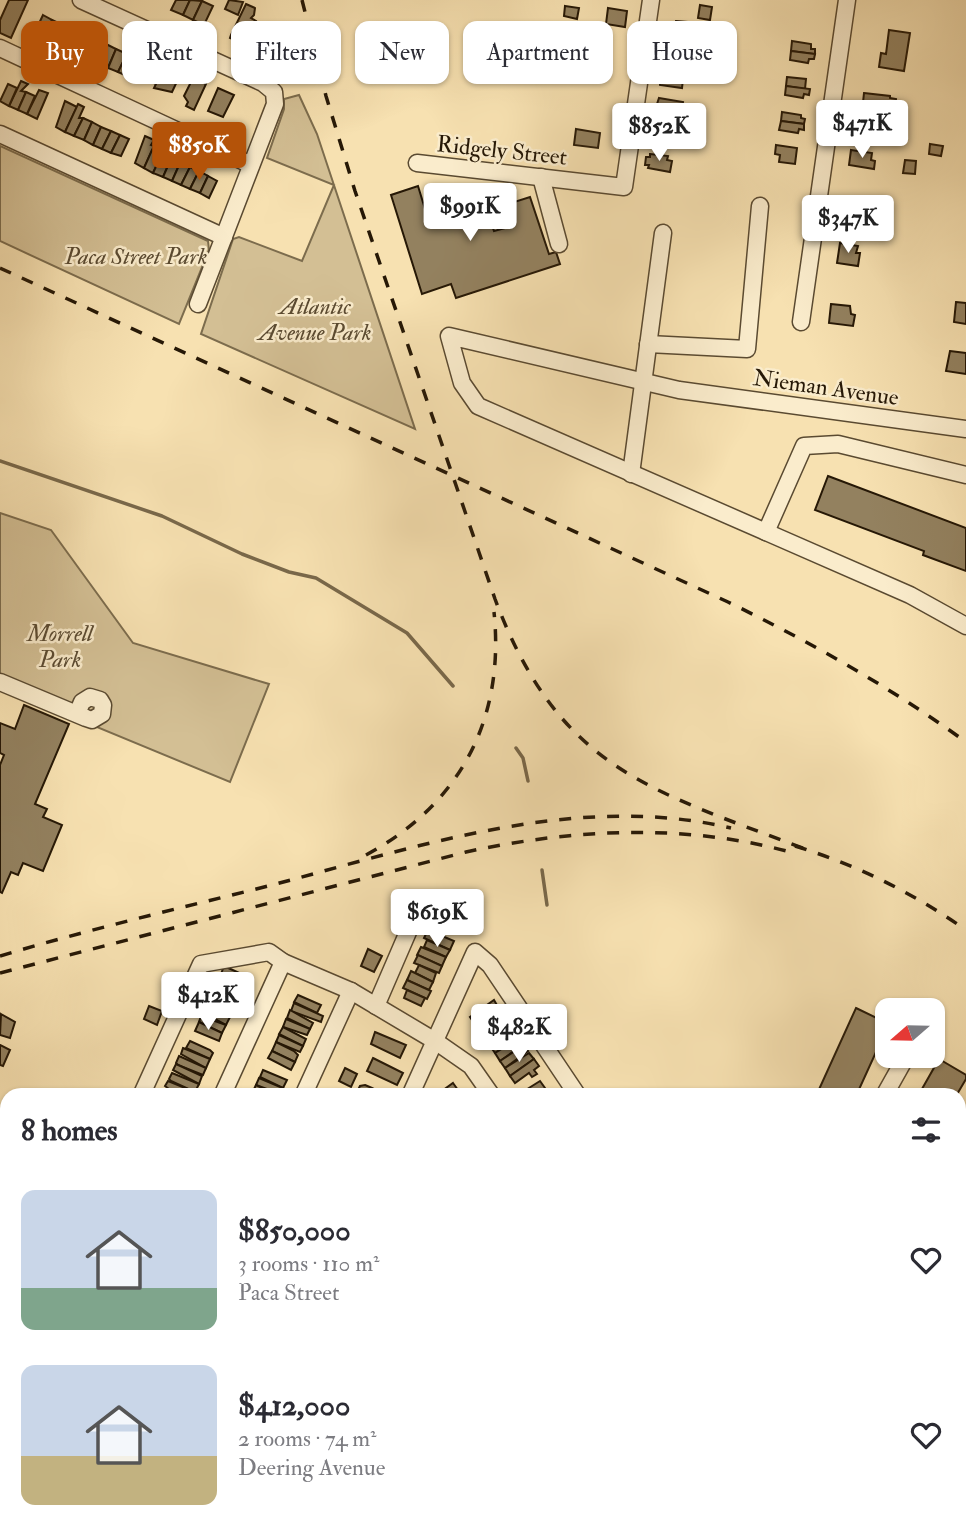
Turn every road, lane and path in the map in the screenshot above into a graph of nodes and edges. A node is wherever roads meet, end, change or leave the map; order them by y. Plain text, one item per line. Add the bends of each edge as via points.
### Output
1 (81, 0) edge
2 (651, 0) edge
3 (847, 0) edge
4 (0, 48) edge
5 (0, 134) edge
6 (417, 163) dead end
7 (251, 165) junction
8 (541, 177) junction
9 (760, 206) dead end
10 (663, 233) dead end
11 (224, 237) junction
12 (559, 244) dead end
13 (198, 304) dead end
14 (801, 322) dead end
15 (648, 344) junction
16 (643, 382) junction
17 (966, 429) edge
18 (631, 474) junction
19 (966, 475) edge
20 (766, 533) junction
21 (966, 626) edge
22 (0, 682) edge
23 (77, 714) dead end
24 (411, 925) dead end
25 (283, 962) junction
26 (351, 991) junction
27 (376, 1006) junction
28 (435, 1041) junction
29 (900, 1068) edge
30 (145, 1088) edge
31 (226, 1088) edge
32 (307, 1088) edge
33 (414, 1088) edge
34 (486, 1088) edge
35 (573, 1088) edge
36 (888, 1088) edge

1 - 7 street via 274,92 275,104
2 - 8 street, Ridgely Street via 624,187
3 - 14 street
4 - 7 street
5 - 11 street
6 - 8 street, Ridgely Street
7 - 11 street
8 - 12 street
9 - 15 street via 747,349
10 - 15 street
11 - 13 street
15 - 16 street
16 - 17 street, Nieman Avenue
16 - 18 street
16 - 18 street, Nieman Avenue via 449,336 462,383 478,407
18 - 20 street
19 - 20 street via 838,444 804,446
20 - 21 street via 910,595
22 - 23 street
24 - 27 street
25 - 26 street
25 - 30 street via 269,952 201,964
25 - 31 street
26 - 27 street
26 - 32 street
27 - 28 street
28 - 33 street
28 - 34 street via 471,1066
28 - 35 street via 475,952 490,965
29 - 36 street

